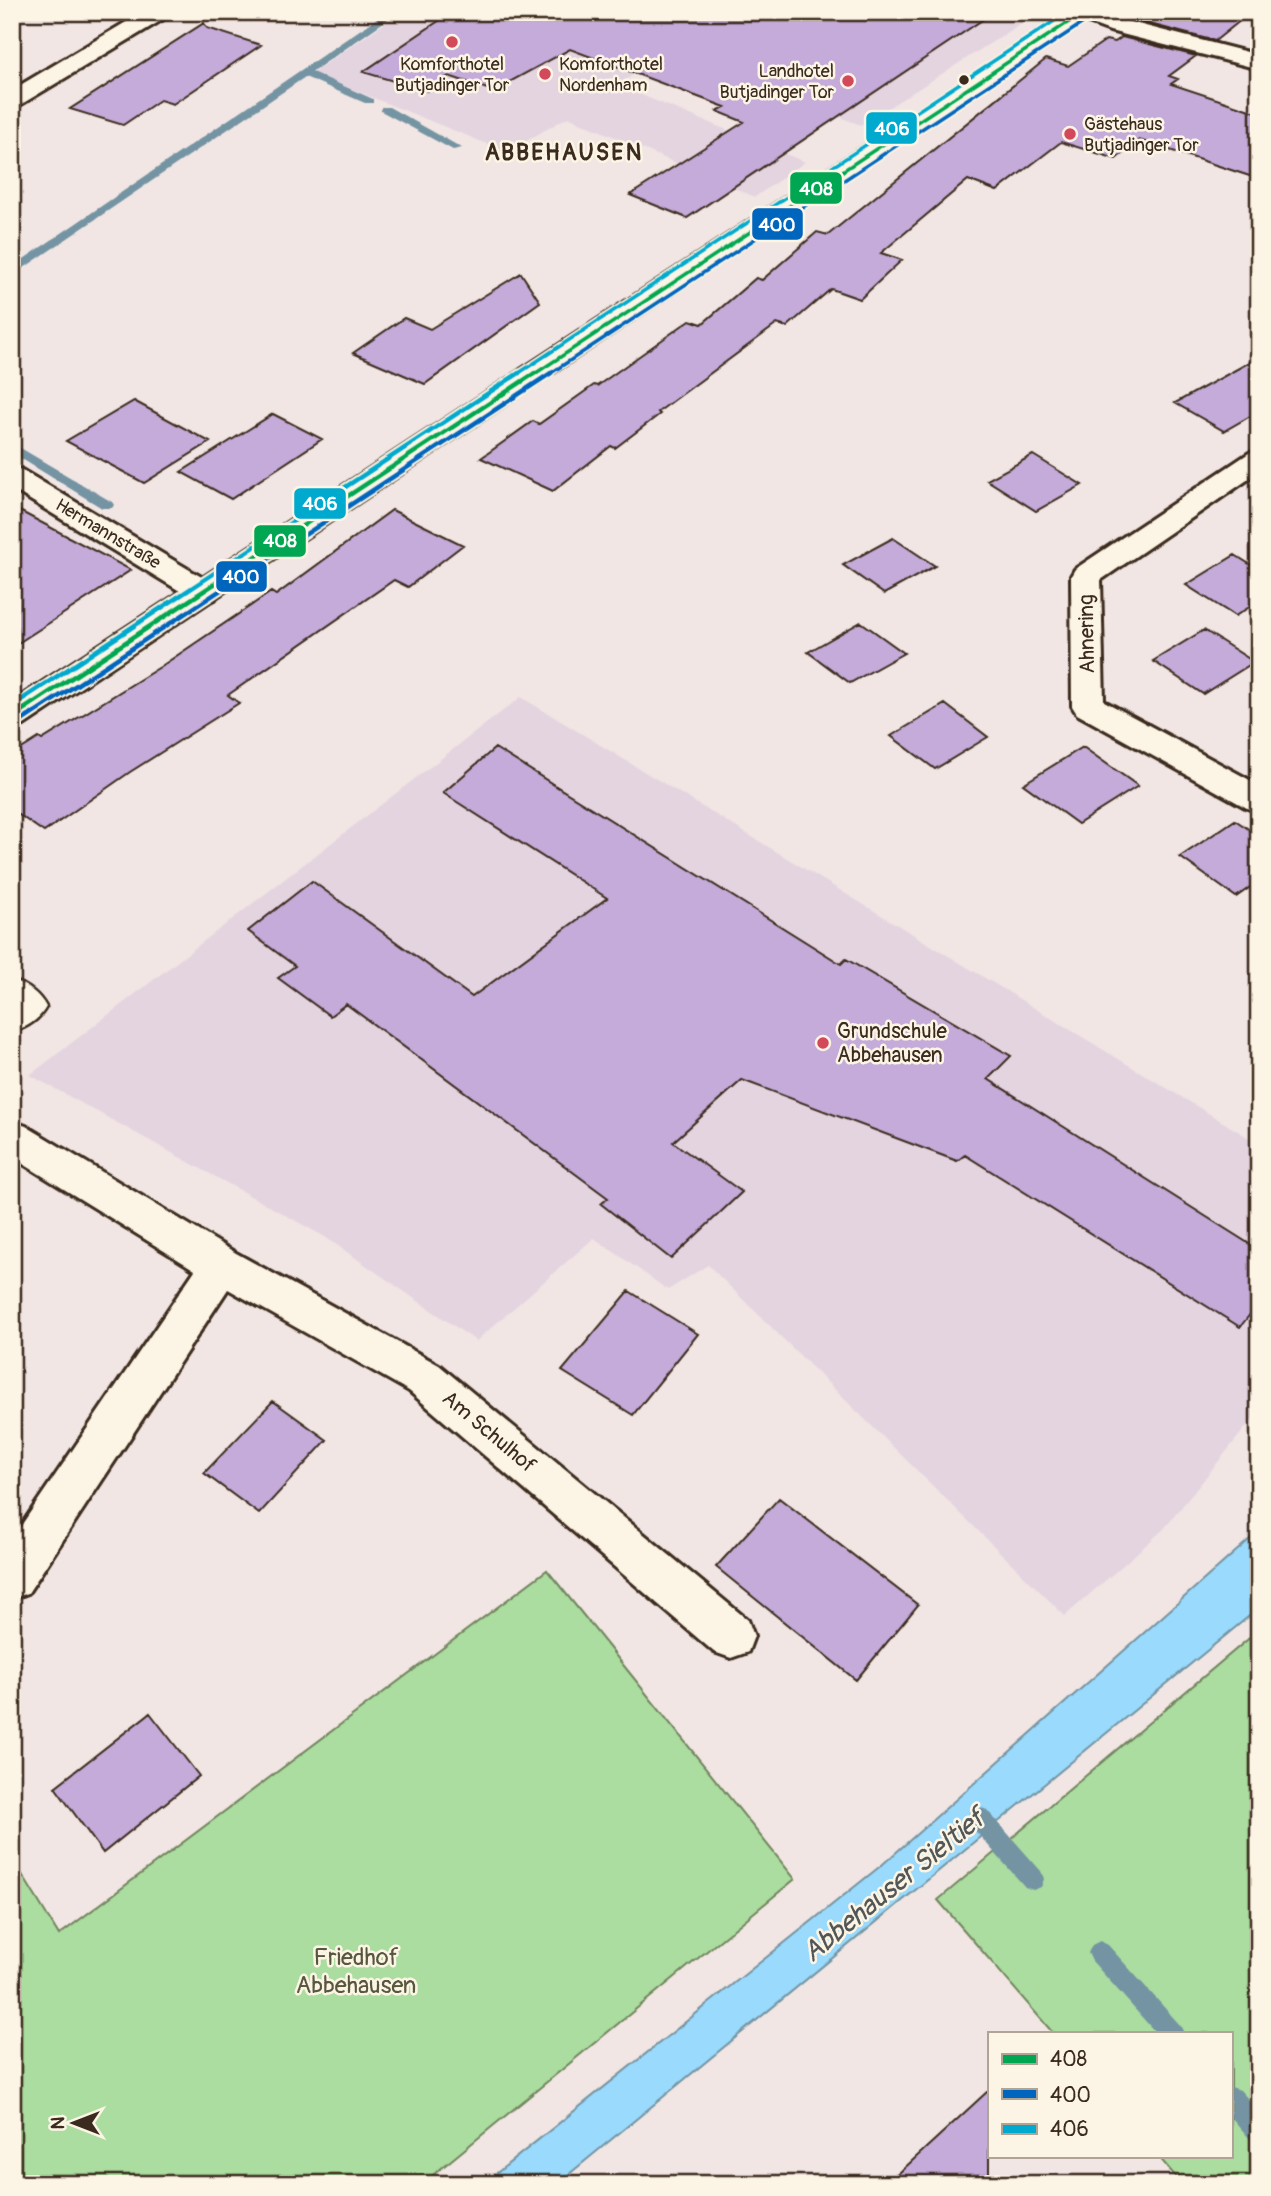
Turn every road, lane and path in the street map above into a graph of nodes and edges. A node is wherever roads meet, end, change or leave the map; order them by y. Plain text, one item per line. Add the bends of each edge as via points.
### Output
1 (159, 12) edge
2 (1083, 13) edge
3 (1259, 62) edge
4 (12, 100) edge
5 (1259, 459) edge
6 (12, 476) edge
7 (204, 592) junction
8 (12, 717) edge
9 (1259, 800) edge
10 (12, 992) edge
11 (12, 1020) edge
12 (12, 1137) edge
13 (221, 1265) junction
14 (12, 1578) edge
15 (731, 1636) dead end

1 - 4 street
2 - 3 street
2 - 7 street
5 - 9 street, Ahnering via 1086,576 1088,706
6 - 7 street, Hermannstraße
7 - 8 street
10 - 11 lane via 30,1007
12 - 13 street, Am Schulhof
13 - 14 street
13 - 15 street, Am Schulhof via 424,1378

